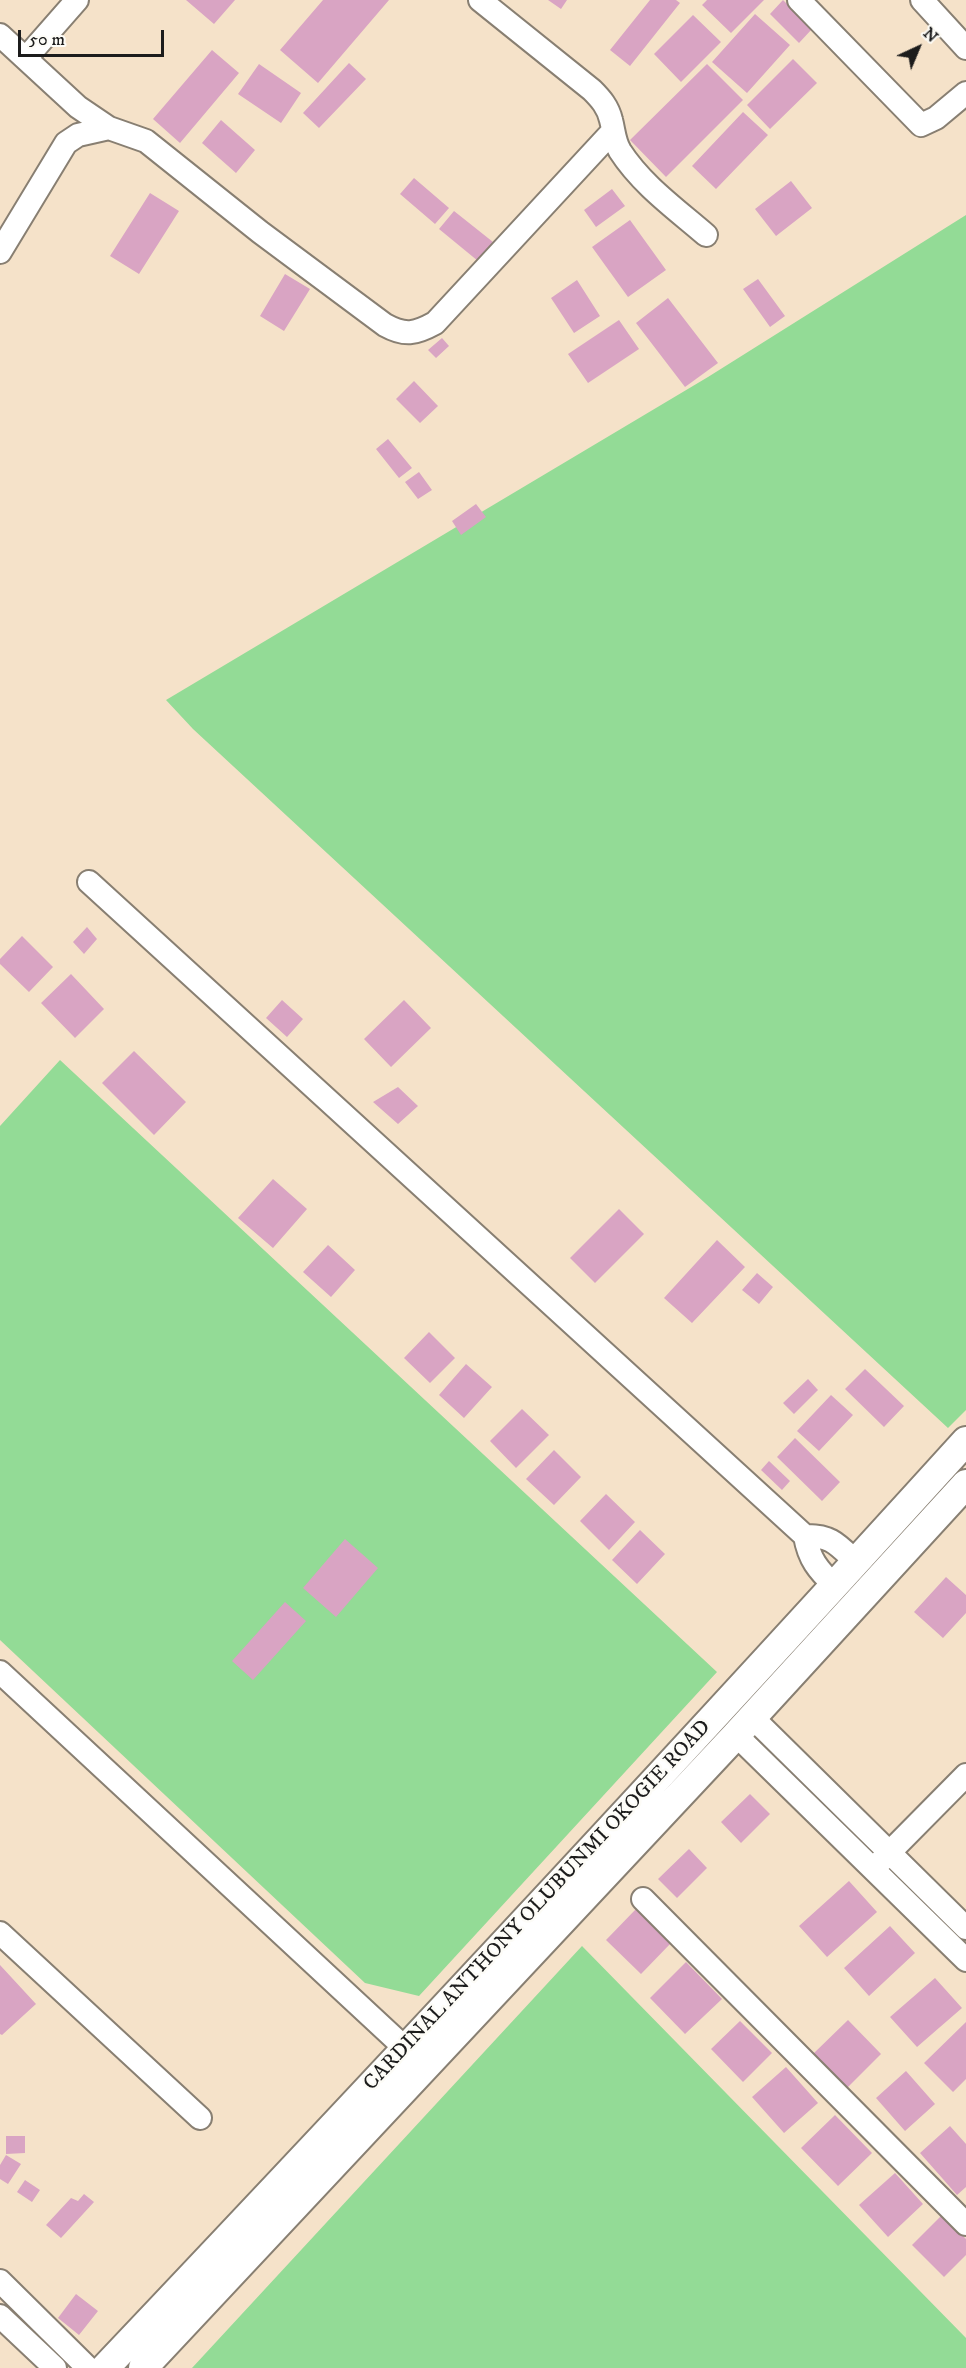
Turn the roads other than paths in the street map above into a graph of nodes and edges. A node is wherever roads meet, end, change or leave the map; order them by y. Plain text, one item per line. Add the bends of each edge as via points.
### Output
1 (77, 0) edge
2 (480, 0) edge
3 (799, 0) edge
4 (922, 0) edge
5 (0, 35) edge
6 (966, 48) edge
7 (27, 57) junction
8 (966, 93) edge
9 (78, 107) junction
10 (109, 128) junction
11 (612, 132) junction
12 (78, 135) junction
13 (706, 235) dead end
14 (0, 252) edge
15 (89, 882) dead end
16 (966, 1441) edge
17 (966, 1484) edge
18 (805, 1536) junction
19 (856, 1562) junction
20 (835, 1586) junction
21 (0, 1672) edge
22 (744, 1726) junction
23 (966, 1775) edge
24 (889, 1853) junction
25 (873, 1870) junction
26 (643, 1899) dead end
27 (966, 1928) edge
28 (0, 1933) edge
29 (966, 1960) edge
30 (406, 2049) junction
31 (200, 2118) dead end
32 (966, 2224) edge
33 (0, 2281) edge
34 (203, 2284) junction
35 (0, 2316) edge
36 (54, 2368) edge
37 (88, 2368) edge
38 (105, 2368) edge
39 (143, 2368) edge

1 - 7 street
2 - 11 street via 592,90 606,105
3 - 8 street via 921,125
4 - 6 street
5 - 7 street
7 - 9 street
9 - 10 street
9 - 12 street
10 - 11 street via 146,141 260,232 400,334 417,333 435,323
10 - 12 street
11 - 13 street via 620,150 653,189
12 - 14 street via 60,150
15 - 18 street
16 - 19 street, CARDINAL ANTHONY OLUBUNMI OKOGIE ROAD
17 - 22 street, CARDINAL ANTHONY OLUBUNMI OKOGIE ROAD
18 - 19 street via 823,1535
18 - 20 street via 817,1569
19 - 20 street, CARDINAL ANTHONY OLUBUNMI OKOGIE ROAD
20 - 30 street, CARDINAL ANTHONY OLUBUNMI OKOGIE ROAD
21 - 30 street
22 - 24 street
22 - 25 street
22 - 34 street, CARDINAL ANTHONY OLUBUNMI OKOGIE ROAD
23 - 24 street
24 - 25 street
24 - 27 street
25 - 29 street
26 - 32 street
28 - 31 street
30 - 34 street, CARDINAL ANTHONY OLUBUNMI OKOGIE ROAD
33 - 37 street
34 - 38 street, CARDINAL ANTHONY OLUBUNMI OKOGIE ROAD
34 - 39 street, CARDINAL ANTHONY OLUBUNMI OKOGIE ROAD
35 - 36 street

